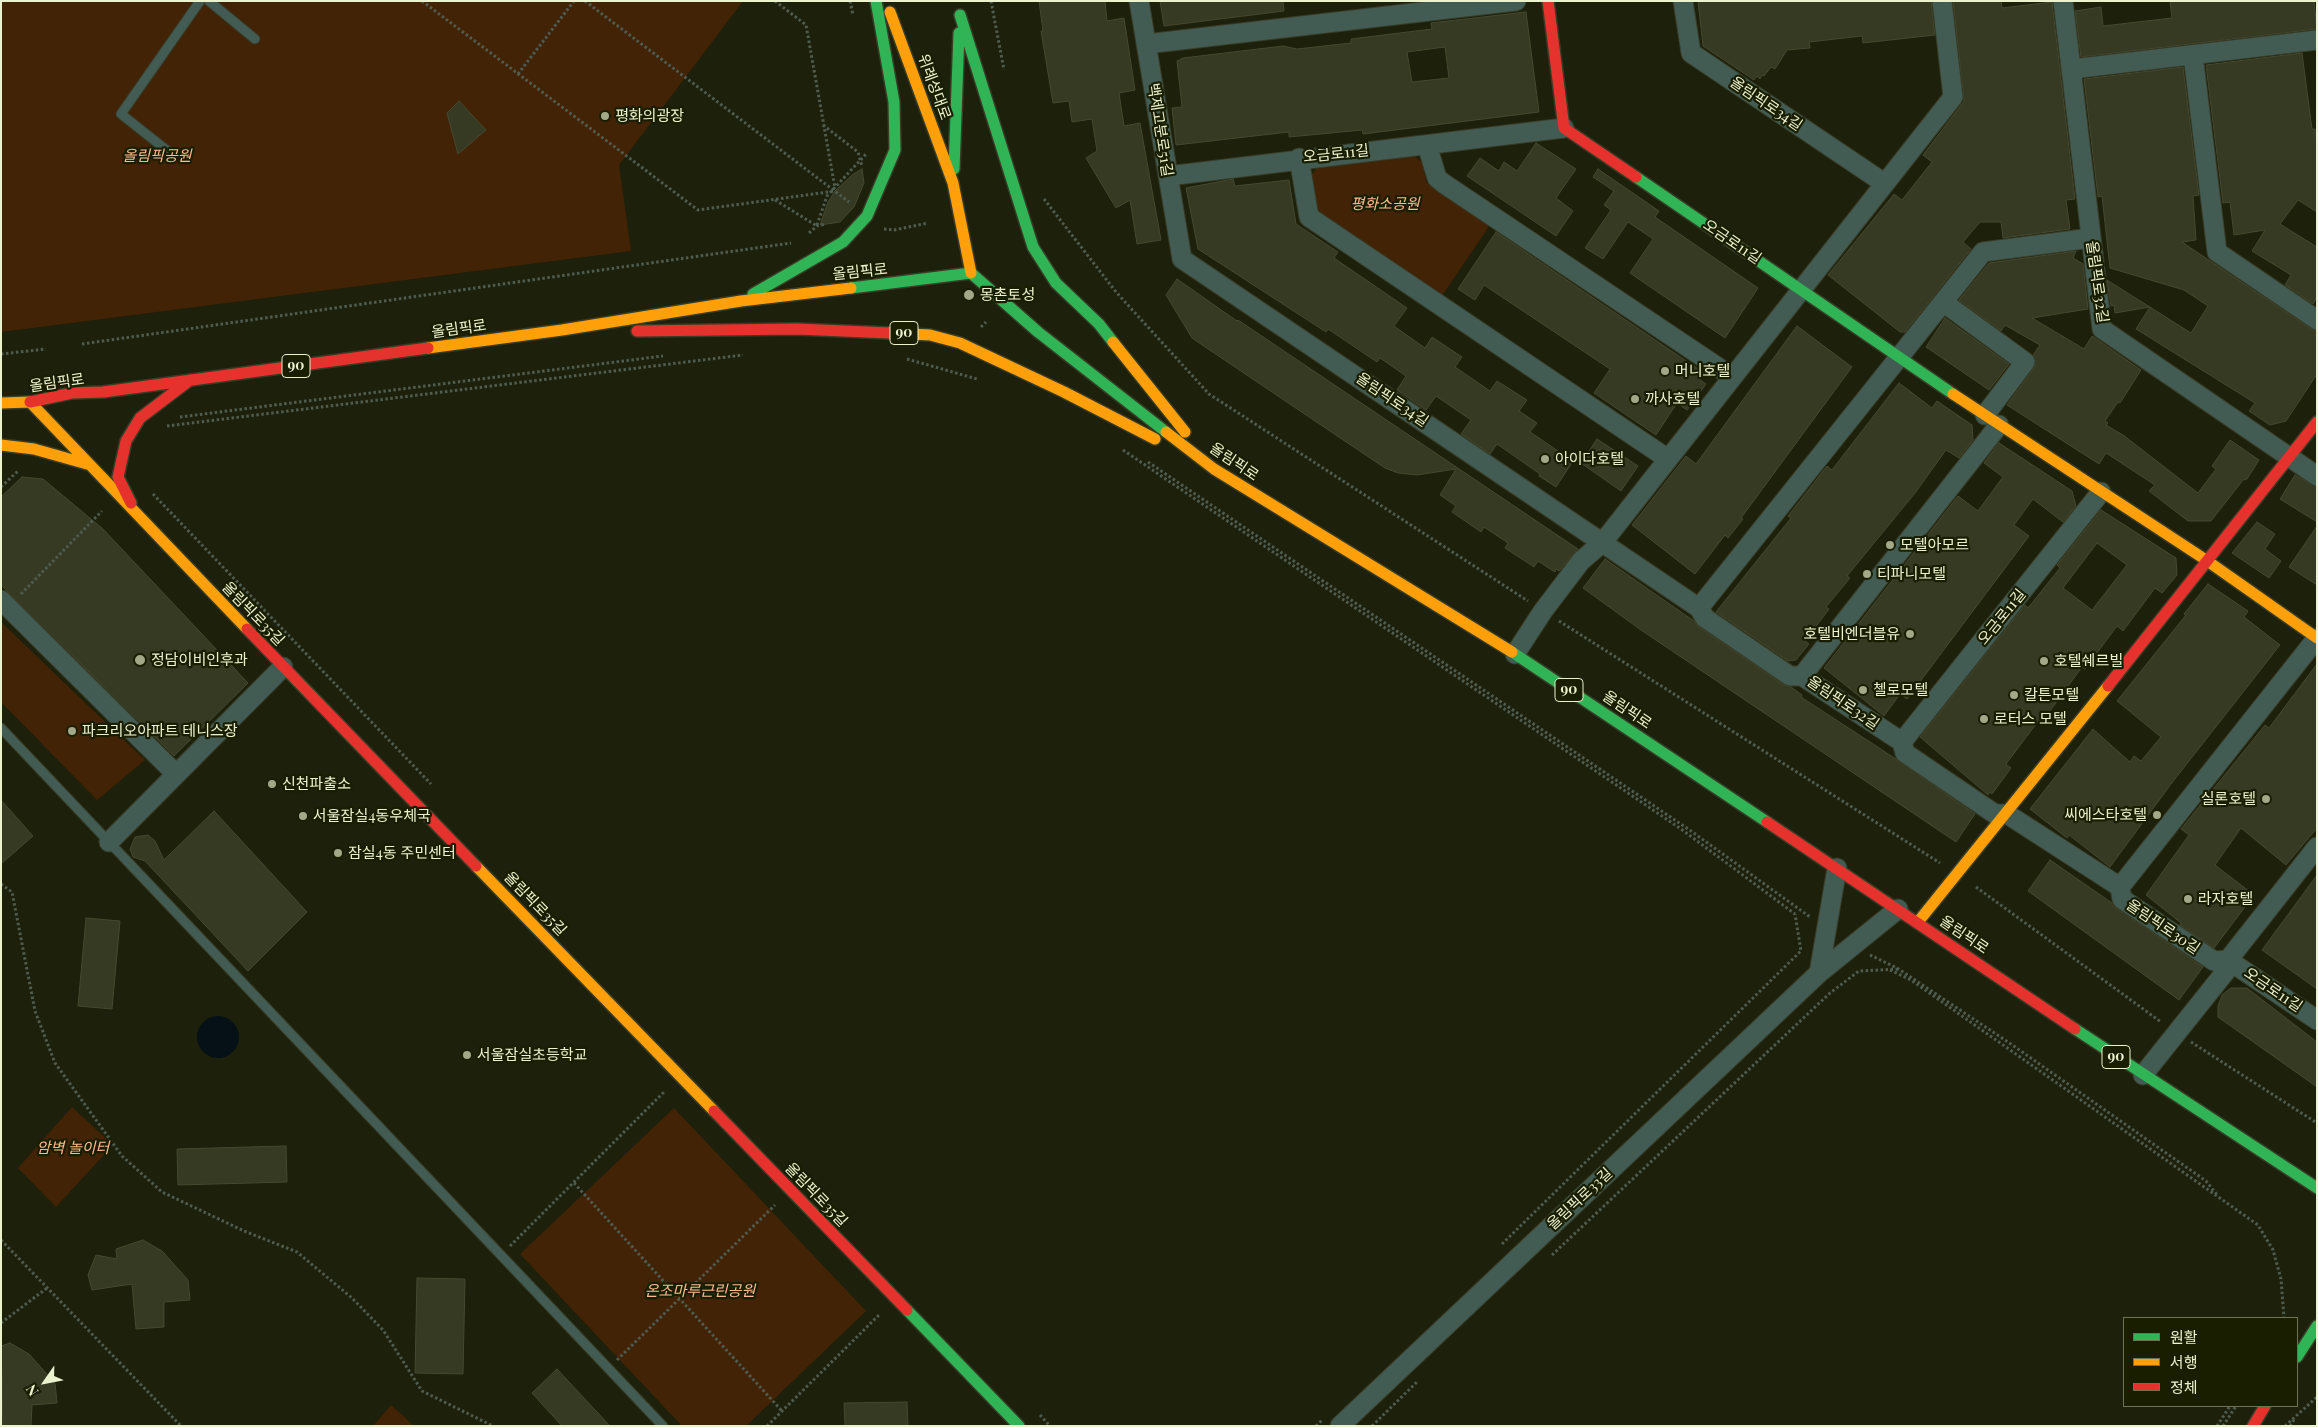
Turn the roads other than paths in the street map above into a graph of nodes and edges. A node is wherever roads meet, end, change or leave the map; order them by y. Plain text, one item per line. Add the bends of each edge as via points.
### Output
1 (200, 1) edge
2 (209, 1) edge
3 (876, 1) edge
4 (886, 1) edge
5 (958, 1) edge
6 (1139, 1) edge
7 (1516, 1) edge
8 (1548, 1) edge
9 (1683, 1) edge
10 (1942, 1) edge
11 (2063, 1) edge
12 (960, 15) junction
13 (255, 39) dead end
14 (2316, 43) edge
15 (1146, 44) junction
16 (2193, 55) junction
17 (2072, 69) junction
18 (1564, 128) junction
19 (1427, 145) junction
20 (169, 152) dead end
21 (1299, 158) junction
22 (1168, 176) junction
23 (1884, 183) junction
24 (954, 184) junction
25 (2090, 238) junction
26 (1182, 259) joint
27 (970, 273) junction
28 (1801, 289) junction
29 (741, 301) junction
30 (1943, 302) junction
31 (2317, 320) edge
32 (562, 330) junction
33 (1900, 356) junction
34 (1731, 376) junction
35 (190, 380) junction
36 (30, 402) junction
37 (1, 404) edge
38 (1992, 420) junction
39 (2317, 422) edge
40 (1, 445) edge
41 (2289, 457) junction
42 (1668, 459) junction
43 (87, 464) junction
44 (1214, 469) junction
45 (2317, 476) edge
46 (2101, 492) junction
47 (138, 517) junction
48 (1603, 542) junction
49 (2206, 560) junction
50 (5, 604) edge
51 (1699, 608) junction
52 (2317, 638) edge
53 (1515, 654) junction
54 (283, 667) junction
55 (1802, 676) junction
56 (1, 728) edge
57 (1902, 742) junction
58 (176, 774) junction
59 (2007, 814) junction
60 (109, 842) junction
61 (2317, 847) edge
62 (1837, 868) junction
63 (2120, 887) junction
64 (1898, 909) junction
65 (1918, 922) junction
66 (2228, 960) junction
67 (1819, 973) junction
68 (2317, 1020) edge
69 (2143, 1075) junction
70 (2317, 1188) edge
71 (2317, 1326) edge
72 (2298, 1355) edge
73 (2265, 1407) edge
74 (1332, 1422) edge
75 (663, 1426) edge
76 (1019, 1426) edge
77 (2253, 1426) edge

1 - 20 lane via 121,114
2 - 13 lane
3 - 29 main road via 894,102 895,150 867,216 843,242
4 - 24 main road, 위례성대로
5 - 12 main road, 위례성대로
6 - 15 street, 백제고분로51길
7 - 15 street
8 - 18 main road
9 - 23 street, 올림픽로34길 via 1691,53
10 - 23 street via 1952,97
11 - 17 street, 올림픽로32길
12 - 24 main road, 위례성대로
12 - 44 main road via 1033,247 1056,283 1098,324
14 - 16 street
15 - 22 street, 백제고분로51길
16 - 17 street
16 - 31 street via 2217,252
17 - 25 street, 올림픽로32길
18 - 19 street, 오금로11길
18 - 28 main road, 오금로11길
19 - 21 street, 오금로11길
19 - 34 street via 1437,178 1443,183
21 - 22 street, 오금로11길
21 - 42 street via 1309,217
22 - 26 street, 백제고분로51길
23 - 28 street
24 - 27 main road, 위례성대로
25 - 30 street via 1983,252
25 - 41 street, 올림픽로32길 via 2102,329
26 - 48 street, 올림픽로34길
27 - 29 main road, 올림픽로 / 90
27 - 44 main road, 올림픽로 / 90 via 1038,332
28 - 33 main road, 오금로11길
28 - 34 street
29 - 32 main road, 올림픽로 / 90
30 - 33 street
30 - 38 street via 2025,362
32 - 35 main road, 올림픽로 / 90
32 - 44 main road, 90 via 683,332 797,328 930,335 960,343 1064,392
33 - 38 main road, 오금로11길
33 - 51 street
34 - 42 street
35 - 36 main road, 올림픽로 / 90 via 72,393
35 - 47 main road via 140,418 126,441 118,477
36 - 37 main road, 올림픽로 / 90
36 - 43 main road, 올림픽로35길
38 - 46 main road, 오금로11길
38 - 55 street
39 - 41 main road
40 - 43 main road via 34,449
41 - 45 street, 올림픽로32길
41 - 49 main road
42 - 48 street
43 - 47 main road, 올림픽로35길
44 - 53 main road, 올림픽로 / 90
46 - 49 main road, 오금로11길
46 - 57 street, 오금로11길
47 - 54 main road, 올림픽로35길
48 - 51 street, 올림픽로32길
48 - 53 street via 1580,561
49 - 52 main road, 오금로11길
49 - 59 main road
50 - 58 street
51 - 55 street, 올림픽로32길 via 1705,618 1790,676
52 - 63 street, 오금로11길
53 - 62 main road, 올림픽로 / 90
54 - 58 street
54 - 76 main road, 올림픽로35길
55 - 57 street, 올림픽로32길
56 - 60 lane
57 - 59 street, 올림픽로32길 via 1905,753 1995,814
58 - 60 street
59 - 63 street, 올림픽로30길
59 - 65 main road
60 - 75 lane
61 - 66 street
62 - 64 main road, 올림픽로 / 90
62 - 67 street
63 - 66 street, 올림픽로30길 via 2122,899 2214,961
64 - 65 main road, 올림픽로 / 90
64 - 67 street, 올림픽로33길
65 - 69 main road, 올림픽로 / 90
66 - 68 street, 오금로11길
66 - 69 street via 2226,972
67 - 74 street, 올림픽로33길
69 - 70 main road, 올림픽로 / 90
71 - 72 main road
73 - 77 main road

